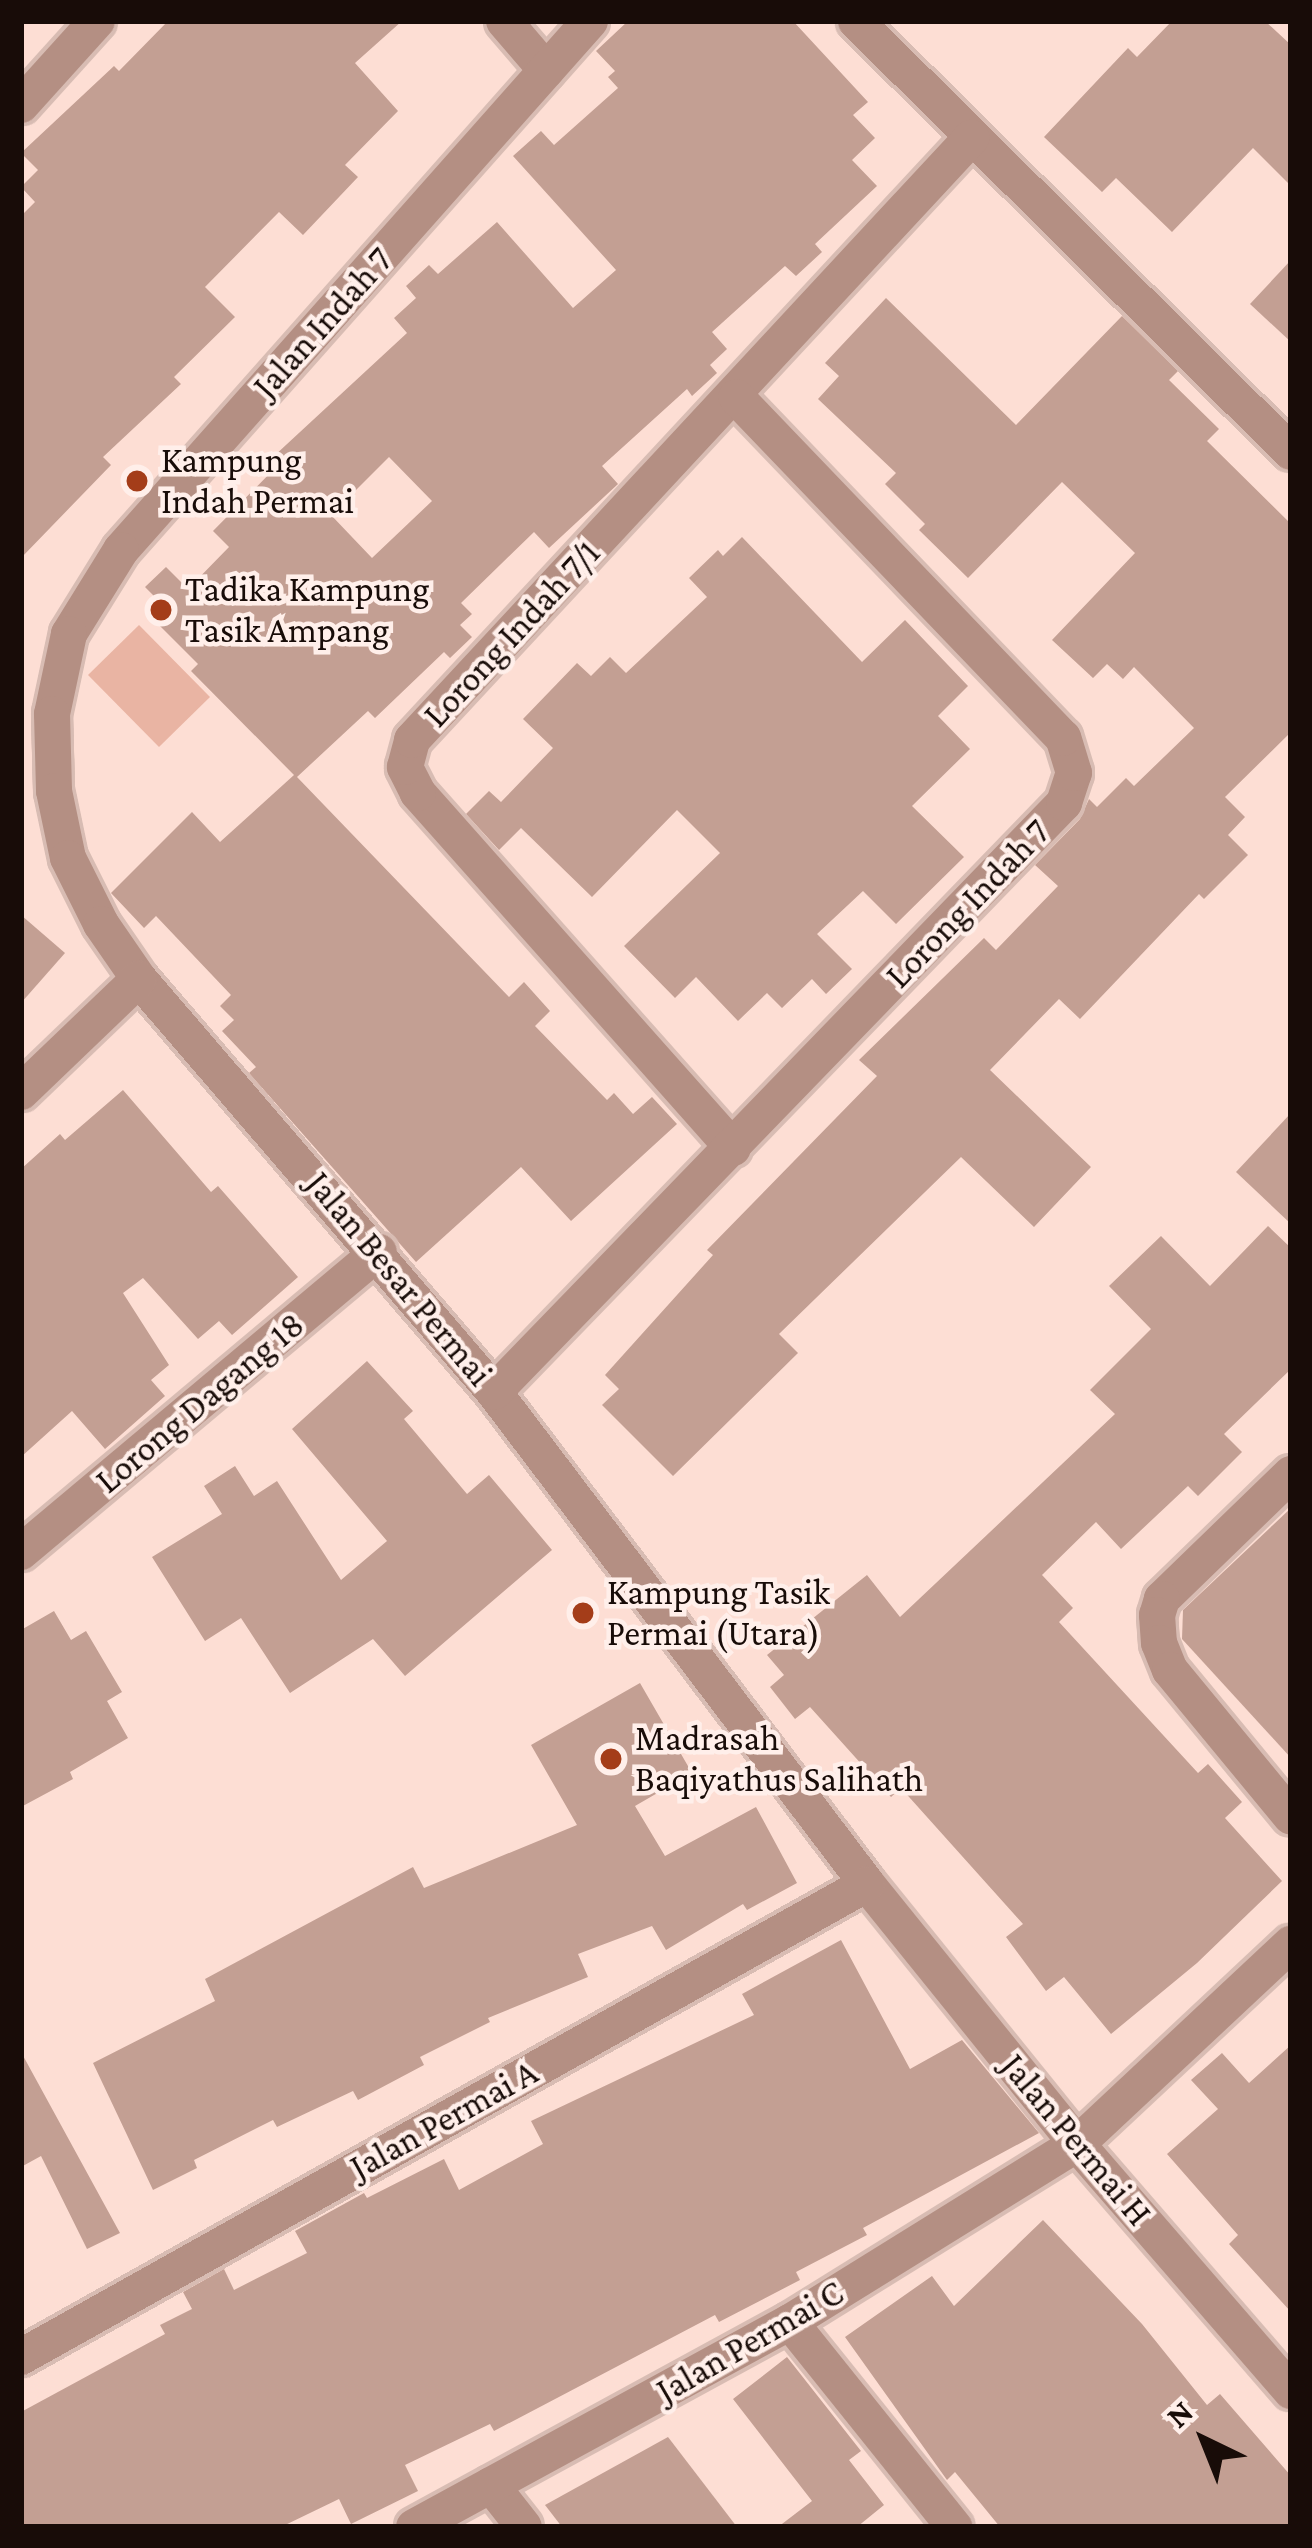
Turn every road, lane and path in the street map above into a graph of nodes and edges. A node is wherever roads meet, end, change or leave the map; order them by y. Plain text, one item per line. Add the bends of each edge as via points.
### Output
1 (97, 21) edge
2 (504, 21) edge
3 (590, 21) edge
4 (856, 21) edge
5 (546, 70) junction
6 (21, 104) edge
7 (971, 138) junction
8 (736, 397) junction
9 (1291, 452) edge
10 (69, 634) joint
11 (140, 979) junction
12 (21, 1092) edge
13 (733, 1148) junction
14 (379, 1252) junction
15 (494, 1392) junction
16 (1291, 1474) edge
17 (21, 1552) edge
18 (1291, 1816) edge
19 (867, 1883) junction
20 (1291, 1944) edge
21 (1077, 2144) junction
22 (790, 2323) junction
23 (21, 2356) edge
24 (1291, 2391) edge
25 (491, 2485) junction
26 (414, 2527) edge
27 (524, 2527) edge
28 (954, 2527) edge

1 - 6 street
2 - 5 street
3 - 5 street, Jalan Indah 7
4 - 7 street
5 - 10 street, Jalan Indah 7 via 121,550
7 - 8 street, Lorong Indah 7/1
7 - 9 street
8 - 13 street, Lorong Indah 7/1 via 412,740 405,767 418,794
8 - 13 street, Lorong Indah 7 via 1063,738 1074,773 1064,803
10 - 11 street, Jalan Besar Permai via 52,714 54,791 68,858 100,924
11 - 12 street
11 - 14 street, Jalan Besar Permai
13 - 15 street, Lorong Indah 7
14 - 15 street, Jalan Besar Permai
14 - 17 street, Lorong Dagang 18
15 - 19 street, Jalan Besar Permai
16 - 18 street via 1162,1599 1157,1615 1170,1670
19 - 21 street, Jalan Permai H
19 - 23 street, Jalan Permai A
20 - 21 street, Jalan Permai C
21 - 22 street, Jalan Permai C
21 - 24 street, Jalan Permai H
22 - 25 street, Jalan Permai C
22 - 28 street
25 - 26 street, Jalan Permai C
25 - 27 street

